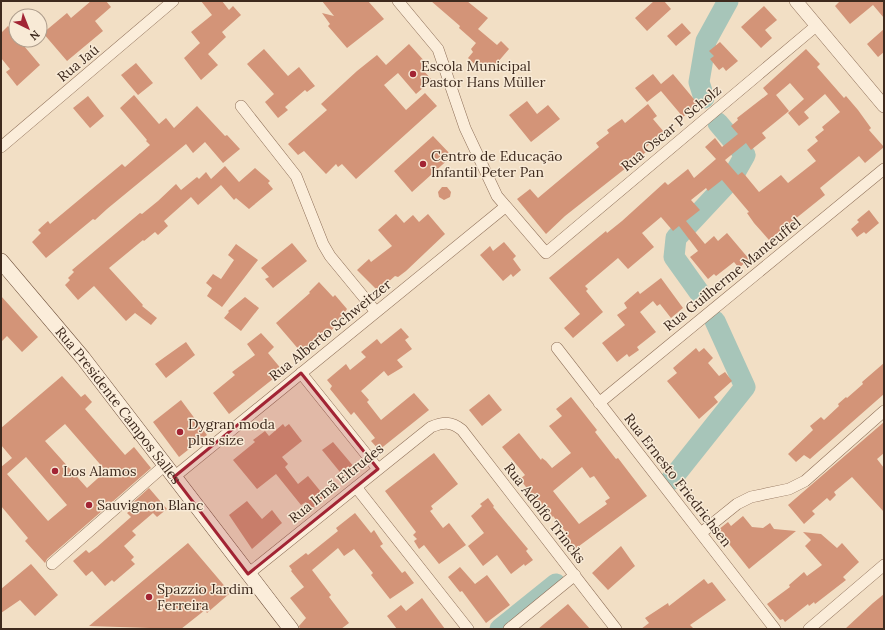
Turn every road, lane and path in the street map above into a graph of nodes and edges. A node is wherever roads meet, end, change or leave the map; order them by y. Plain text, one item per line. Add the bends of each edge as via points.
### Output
1 (173, 1) edge
2 (398, 1) edge
3 (796, 1) edge
4 (816, 26) junction
5 (241, 106) dead end
6 (884, 106) edge
7 (1, 147) edge
8 (884, 169) edge
9 (505, 207) junction
10 (1, 261) edge
11 (376, 312) junction
12 (557, 348) dead end
13 (301, 373) junction
14 (599, 403) junction
15 (884, 411) edge
16 (446, 422) joint
17 (165, 465) junction
18 (378, 469) junction
19 (174, 477) junction
20 (356, 487) junction
21 (700, 534) junction
22 (52, 564) dead end
23 (884, 565) edge
24 (248, 574) junction
25 (575, 575) junction
26 (291, 629) edge
27 (468, 629) edge
28 (509, 629) edge
29 (616, 629) edge
30 (775, 629) edge
31 (809, 629) edge

1 - 7 street, Rua Jaú
2 - 9 street via 438,49 465,128 490,183
3 - 4 street
4 - 6 street
4 - 9 street, Rua Oscar P Scholz via 546,253
5 - 11 street via 296,176 330,256
8 - 14 street, Rua Guilherme Manteuffel
9 - 11 street, Rua Alberto Schweitzer
10 - 17 main road, Rua Presidente Campos Salles via 83,358
11 - 13 street, Rua Alberto Schweitzer
12 - 14 street, Rua Ernesto Friedrichsen
13 - 18 street
13 - 19 street, Rua Alberto Schweitzer
14 - 21 street, Rua Ernesto Friedrichsen
15 - 21 street via 805,481 789,490 751,497 737,504
16 - 18 street, Rua Irmã Eltrudes via 430,427
16 - 25 street, Rua Adolfo Trincks via 455,424 462,430
17 - 19 main road, Rua Presidente Campos Salles
17 - 22 street
18 - 20 street, Rua Irmã Eltrudes
19 - 24 main road, Rua Presidente Campos Salles
20 - 24 street, Rua Irmã Eltrudes
20 - 27 street
21 - 30 street, Rua Ernesto Friedrichsen
23 - 31 street
24 - 26 main road, Rua Presidente Campos Salles
25 - 28 street
25 - 29 street, Rua Adolfo Trincks

